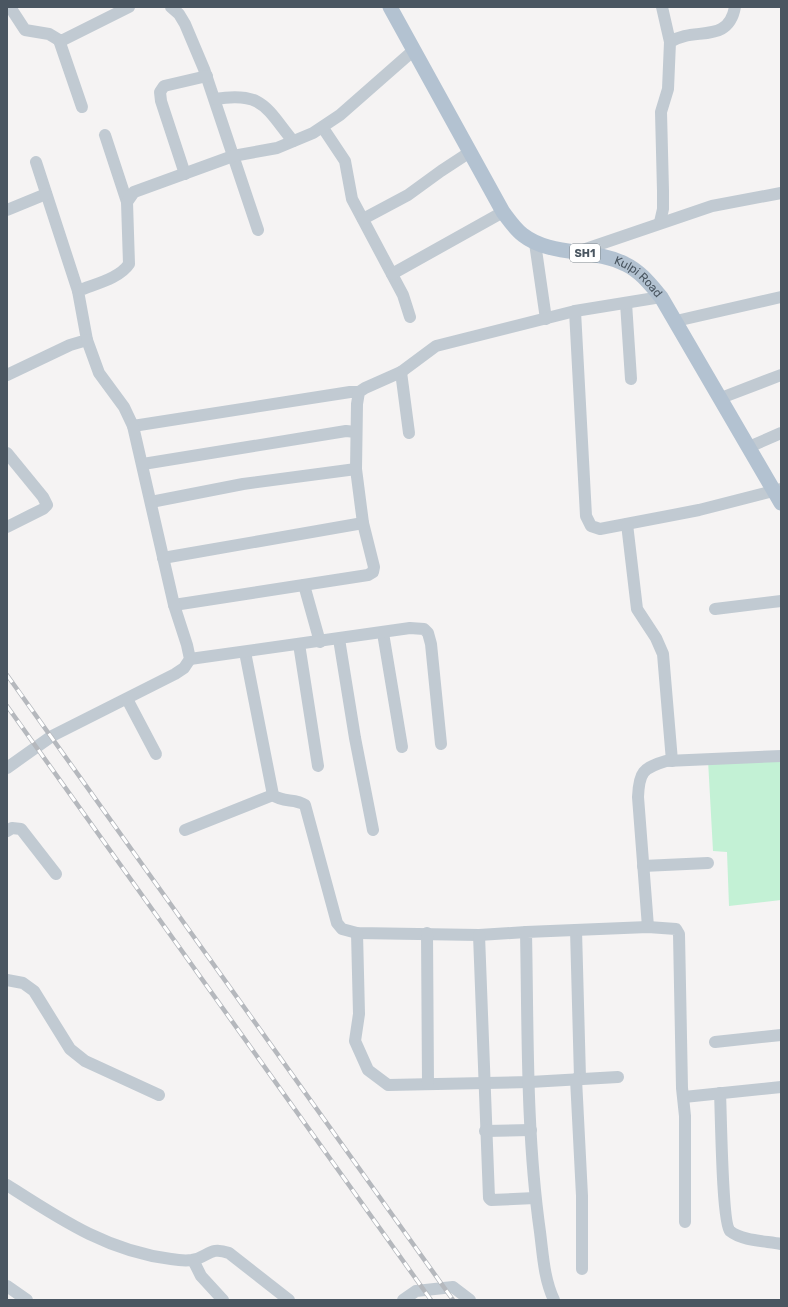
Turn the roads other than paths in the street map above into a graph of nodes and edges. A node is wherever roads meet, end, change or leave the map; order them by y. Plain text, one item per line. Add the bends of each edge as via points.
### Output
1 (10, 7) edge
2 (129, 7) edge
3 (171, 7) edge
4 (390, 7) edge
5 (662, 7) edge
6 (735, 7) edge
7 (109, 11) edge
8 (59, 40) junction
9 (670, 42) junction
10 (414, 50) junction
11 (207, 76) junction
12 (215, 99) junction
13 (82, 107) dead end
14 (323, 128) junction
15 (105, 135) dead end
16 (293, 141) junction
17 (470, 152) junction
18 (233, 156) junction
19 (36, 162) dead end
20 (185, 174) junction
21 (781, 193) edge
22 (46, 194) junction
23 (127, 202) junction
24 (7, 210) edge
25 (503, 212) junction
26 (363, 219) junction
27 (660, 222) junction
28 (258, 230) dead end
29 (535, 243) junction
30 (576, 252) junction
31 (392, 274) junction
32 (78, 291) junction
33 (661, 297) junction
34 (781, 297) edge
35 (626, 303) junction
36 (575, 311) junction
37 (410, 317) dead end
38 (546, 319) junction
39 (676, 321) junction
40 (87, 340) junction
41 (402, 372) junction
42 (7, 375) edge
43 (781, 375) edge
44 (631, 379) dead end
45 (359, 392) junction
46 (721, 398) junction
47 (134, 426) junction
48 (356, 432) junction
49 (409, 433) dead end
50 (781, 433) edge
51 (749, 447) junction
52 (7, 453) edge
53 (143, 464) junction
54 (356, 469) junction
55 (779, 494) edge
56 (150, 502) junction
57 (363, 523) junction
58 (627, 524) junction
59 (7, 527) edge
60 (163, 558) junction
61 (304, 585) junction
62 (781, 601) edge
63 (174, 605) junction
64 (715, 609) dead end
65 (383, 633) junction
66 (340, 639) junction
67 (320, 642) junction
68 (299, 644) junction
69 (245, 652) junction
70 (190, 659) junction
71 (127, 699) junction
72 (441, 744) dead end
73 (402, 747) dead end
74 (156, 754) dead end
75 (781, 756) edge
76 (672, 761) junction
77 (318, 766) dead end
78 (7, 768) edge
79 (273, 795) junction
80 (185, 830) dead end
81 (373, 830) dead end
82 (7, 831) edge
83 (708, 863) dead end
84 (643, 866) junction
85 (56, 874) dead end
86 (648, 927) junction
87 (576, 930) junction
88 (526, 932) junction
89 (357, 933) junction
90 (427, 933) junction
91 (479, 935) junction
92 (7, 980) edge
93 (781, 1035) edge
94 (715, 1042) dead end
95 (618, 1077) dead end
96 (578, 1078) junction
97 (530, 1082) junction
98 (484, 1083) junction
99 (428, 1084) junction
100 (781, 1087) edge
101 (720, 1093) junction
102 (158, 1095) dead end
103 (684, 1097) junction
104 (485, 1130) junction
105 (531, 1130) junction
106 (7, 1185) edge
107 (535, 1198) junction
108 (684, 1222) dead end
109 (781, 1244) edge
110 (193, 1260) junction
111 (582, 1268) dead end
112 (7, 1286) edge
113 (27, 1300) edge
114 (223, 1300) edge
115 (289, 1300) edge
116 (403, 1300) edge
117 (470, 1300) edge
118 (554, 1300) edge

1 - 8 street via 25,30 49,34
2 - 7 street
3 - 11 street via 186,24
4 - 10 main road, Kulpi Road / SH1
5 - 9 street
6 - 9 street via 729,24 717,32 676,38
7 - 8 street via 63,40
8 - 13 street
9 - 27 street via 668,89 661,112 663,209
10 - 14 street
10 - 17 main road, Kulpi Road / SH1
11 - 12 street
11 - 20 street via 164,86 160,92
12 - 16 street via 231,96 256,100 266,108
12 - 18 street
14 - 16 street
14 - 26 street via 345,161 352,199
15 - 23 street
16 - 18 street via 277,148
17 - 25 main road, Kulpi Road / SH1
17 - 26 street via 408,196
18 - 20 street
18 - 28 street
19 - 22 street
20 - 23 street via 139,189
21 - 27 street via 712,206
22 - 24 street
22 - 32 street
23 - 32 street via 129,264 125,271
25 - 29 main road, Kulpi Road / SH1 via 522,235
25 - 31 street
26 - 31 street
27 - 30 street
29 - 30 main road, Kulpi Road / SH1
29 - 38 street
30 - 33 main road, Kulpi Road / SH1 via 613,258 626,264 647,280
31 - 37 street
32 - 40 street
33 - 35 street
33 - 39 main road, Kulpi Road / SH1
34 - 39 street
35 - 36 street
35 - 44 street
36 - 38 street
36 - 58 street via 586,516 591,526 600,529
38 - 41 street via 436,346
39 - 46 main road, Kulpi Road / SH1
40 - 42 street via 70,345
40 - 47 street via 106,386 124,407
41 - 45 street
41 - 49 street
43 - 46 street
45 - 47 street
45 - 48 street
46 - 51 main road, Kulpi Road / SH1
47 - 53 street
48 - 53 street via 346,431
48 - 54 street
50 - 51 street
51 - 55 main road, Kulpi Road / SH1
52 - 59 street via 43,496 47,505
53 - 56 street
54 - 56 street via 242,484
54 - 57 street
55 - 58 street
56 - 60 street
57 - 60 street
57 - 61 street via 373,572 368,575
58 - 76 street via 637,610 656,638 663,654
60 - 63 street
61 - 63 street
61 - 67 street
62 - 64 street
63 - 70 street
65 - 66 street
65 - 72 street via 418,628 428,633
65 - 73 street
66 - 67 street
66 - 81 street via 355,738
67 - 68 street
68 - 69 street
68 - 77 street
69 - 70 street
69 - 79 street
70 - 71 street via 184,668 175,674
71 - 74 street
71 - 78 street via 52,736
75 - 76 street
76 - 84 street via 650,766 643,771 638,783
79 - 80 street
79 - 89 street via 279,800 301,802 305,805 337,923 342,930
82 - 85 street via 12,828 21,830
83 - 84 street
84 - 86 street
86 - 87 street
86 - 103 street via 676,929 681,941
87 - 88 street
87 - 96 street
88 - 91 street
88 - 97 street
89 - 90 street
89 - 99 street via 359,1014 355,1041 366,1067 370,1073 388,1084
90 - 91 street
90 - 99 street
91 - 98 street
92 - 102 street via 23,983 34,991 65,1042 85,1061
93 - 94 street
95 - 96 street
96 - 97 street
96 - 111 street
97 - 98 street
97 - 105 street
98 - 99 street
98 - 104 street
100 - 101 street
101 - 103 street
101 - 109 street via 727,1226 746,1237
103 - 108 street
104 - 105 street
104 - 107 street via 489,1199
105 - 107 street
106 - 110 street via 94,1237 120,1248 163,1258
107 - 118 street via 547,1282
110 - 114 street via 201,1276
110 - 115 street via 220,1250 229,1253
112 - 113 street
116 - 117 street via 416,1291 453,1287

